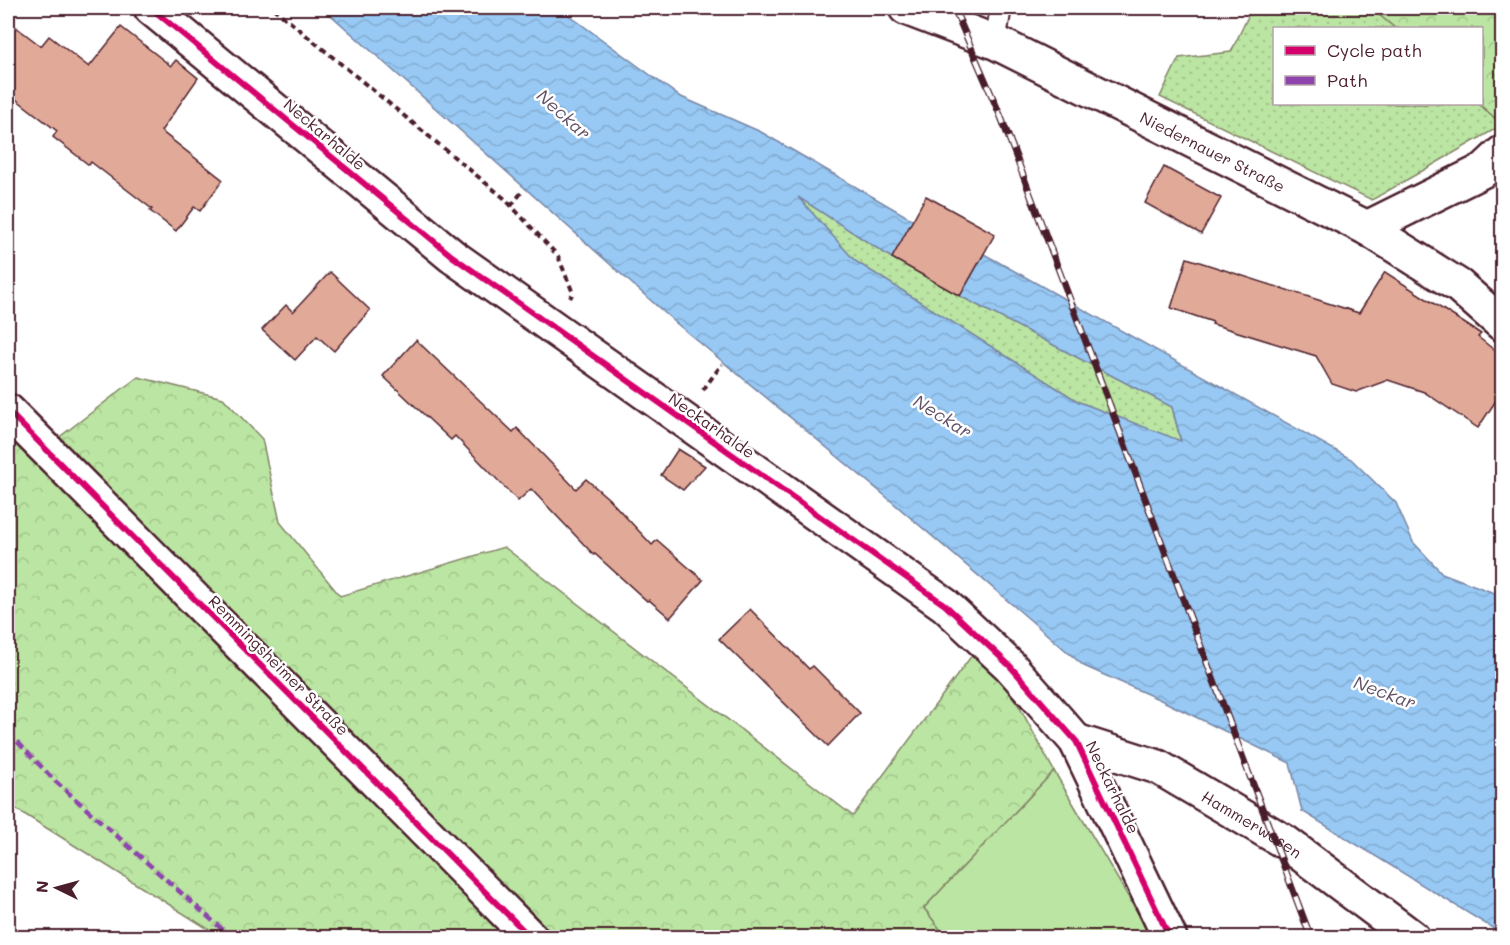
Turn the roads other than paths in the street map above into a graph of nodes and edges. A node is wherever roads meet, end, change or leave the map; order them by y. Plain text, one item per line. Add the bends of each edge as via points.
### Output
1 (151, 8) edge
2 (906, 8) edge
3 (1001, 8) edge
4 (995, 42) junction
5 (1503, 153) edge
6 (1367, 228) junction
7 (1503, 324) edge
8 (8, 411) edge
9 (1076, 741) junction
10 (531, 938) edge
11 (1170, 938) edge
12 (1413, 938) edge

1 - 9 street, Neckarhalde via 452,256 945,605 1010,666
2 - 4 street, Niedernauer Straße
3 - 4 lane
4 - 6 street, Niedernauer Straße
5 - 6 street via 1484,170
6 - 7 street, Niedernauer Straße via 1459,286
8 - 10 street, Remmingsheimer Straße
9 - 11 street, Neckarhalde
9 - 12 street, Hammerwasen via 1158,767 1285,842

